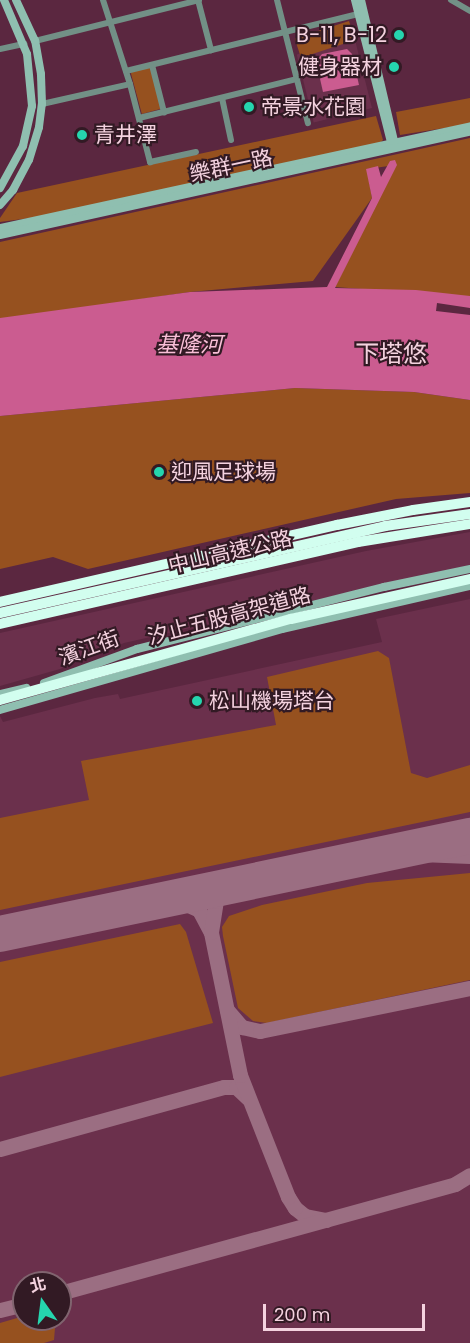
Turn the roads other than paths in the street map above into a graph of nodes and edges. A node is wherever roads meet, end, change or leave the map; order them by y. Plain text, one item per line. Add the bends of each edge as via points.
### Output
1 (4, 0) edge
2 (16, 0) edge
3 (103, 0) edge
4 (198, 0) edge
5 (277, 0) edge
6 (355, 0) edge
7 (361, 0) edge
8 (451, 0) edge
9 (470, 11) edge
10 (358, 14) junction
11 (110, 23) junction
12 (285, 32) junction
13 (35, 41) junction
14 (24, 44) junction
15 (0, 50) edge
16 (211, 50) junction
17 (152, 65) junction
18 (126, 71) junction
19 (297, 79) junction
20 (130, 84) junction
21 (222, 98) junction
22 (42, 104) junction
23 (164, 112) junction
24 (139, 118) junction
25 (308, 123) dead end
26 (470, 126) edge
27 (470, 132) edge
28 (231, 140) dead end
29 (393, 144) junction
30 (196, 152) dead end
31 (0, 187) edge
32 (0, 205) edge
33 (0, 226) edge
34 (0, 235) edge
35 (470, 502) edge
36 (470, 514) edge
37 (470, 524) edge
38 (470, 569) edge
39 (470, 579) edge
40 (470, 586) edge
41 (0, 602) edge
42 (0, 613) edge
43 (0, 624) edge
44 (105, 660) junction
45 (111, 680) junction
46 (0, 694) edge
47 (0, 700) edge
48 (0, 710) edge

1 - 14 main road
2 - 13 main road
3 - 11 street
4 - 11 street
4 - 16 street
5 - 12 street
6 - 10 main road
7 - 29 main road
8 - 9 street
10 - 12 street
10 - 29 main road
11 - 13 street
11 - 18 street
12 - 16 street
12 - 19 street
13 - 22 main road
14 - 15 street
14 - 31 main road via 32,88 29,123 17,161
16 - 17 street
17 - 18 street
17 - 23 street
18 - 20 street
19 - 21 street
19 - 25 street
20 - 22 street
20 - 24 street
21 - 23 street
21 - 28 street
22 - 32 main road via 29,160
23 - 24 street
24 - 30 street via 150,162
26 - 29 main road, 樂群一路
27 - 29 main road, 樂群一路
29 - 33 main road, 樂群一路
29 - 34 main road, 樂群一路
35 - 41 highway via 337,525
36 - 42 highway, 中山高速公路 via 386,526
37 - 43 highway, 中山高速公路 via 358,542
38 - 44 main road, 濱江街 via 362,592
39 - 47 highway, 汐止五股高架道路 via 291,619
40 - 45 main road, 濱江街 via 282,629
44 - 45 main road
44 - 46 main road, 濱江街 via 51,681
45 - 48 main road, 濱江街

